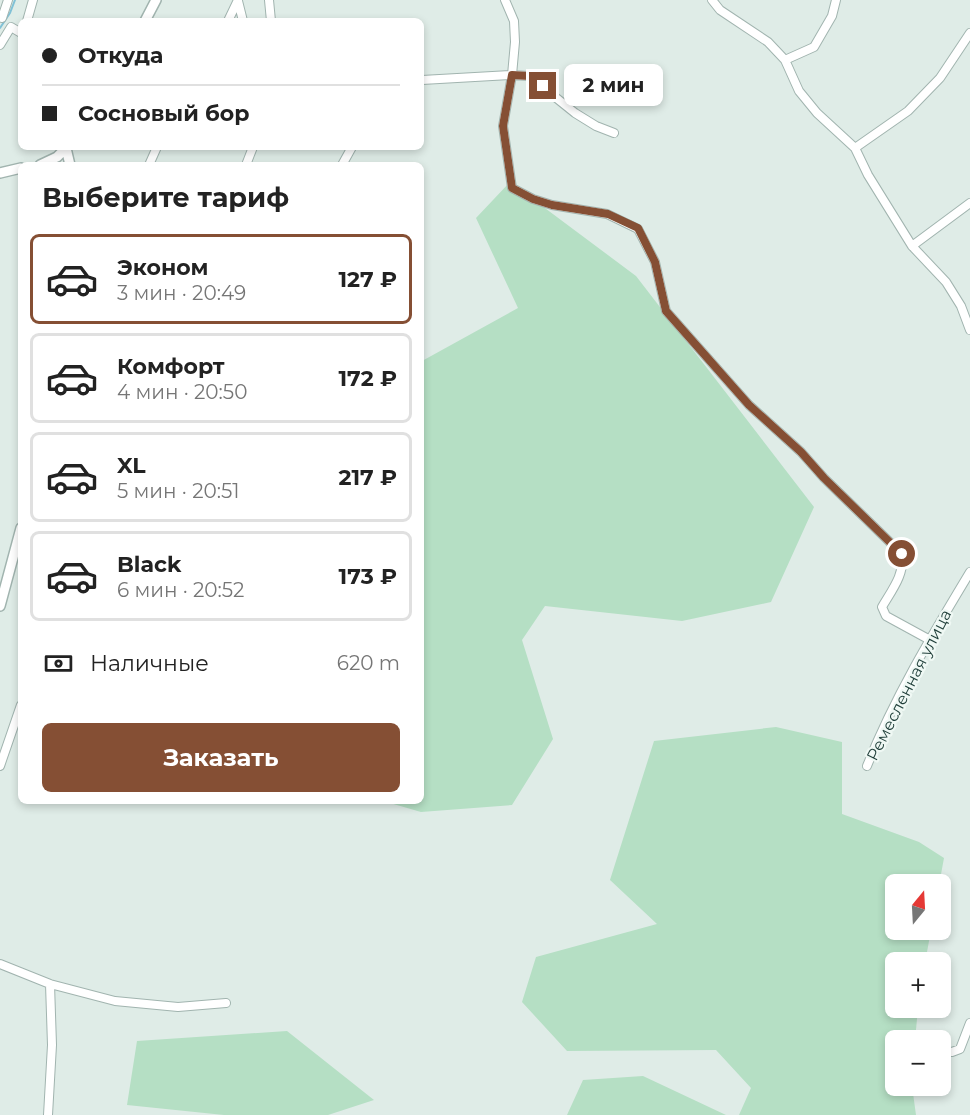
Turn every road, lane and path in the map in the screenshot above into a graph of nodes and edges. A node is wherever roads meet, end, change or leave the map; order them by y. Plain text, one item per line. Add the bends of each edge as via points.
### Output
1 (8, 0) edge
2 (33, 0) edge
3 (156, 0) edge
4 (269, 0) edge
5 (504, 0) edge
6 (712, 0) edge
7 (836, 0) edge
8 (238, 1) edge
9 (2, 18) dead end
10 (28, 18) edge
11 (147, 18) edge
12 (230, 18) edge
13 (242, 18) edge
14 (271, 18) edge
15 (18, 31) edge
16 (970, 33) edge
17 (0, 45) edge
18 (785, 60) junction
19 (512, 75) junction
20 (424, 80) edge
21 (614, 133) dead end
22 (855, 148) junction
23 (65, 150) edge
24 (46, 162) edge
25 (18, 168) edge
26 (0, 171) edge
27 (970, 203) edge
28 (912, 246) junction
29 (970, 330) edge
30 (17, 556) edge
31 (970, 572) edge
32 (0, 606) edge
33 (930, 640) junction
34 (18, 714) edge
35 (0, 766) edge
36 (867, 766) dead end
37 (0, 964) edge
38 (50, 984) junction
39 (226, 1003) dead end
40 (970, 1023) edge
41 (951, 1052) edge
42 (48, 1115) edge

1 - 9 street
2 - 10 street
3 - 11 street
4 - 14 street
5 - 19 street via 514,21
6 - 18 street via 720,10 768,42
7 - 18 street via 832,16 814,46
8 - 12 street
8 - 13 street
15 - 17 street via 11,27
16 - 22 street via 940,78 908,111
18 - 22 street via 799,92
19 - 20 street
19 - 21 street via 529,76 575,112
19 - 33 street via 503,126 512,188 552,205 608,214 638,228 655,262 666,311 749,405 902,554 900,576 882,607 886,616
22 - 28 street
23 - 24 street
25 - 26 street
27 - 28 street
28 - 29 street via 946,282
30 - 32 street
31 - 33 street, Ремесленная улица
33 - 36 street, Ремесленная улица
34 - 35 street
37 - 38 street
38 - 39 street via 116,1001 178,1007
38 - 42 street
40 - 41 street via 960,1049

